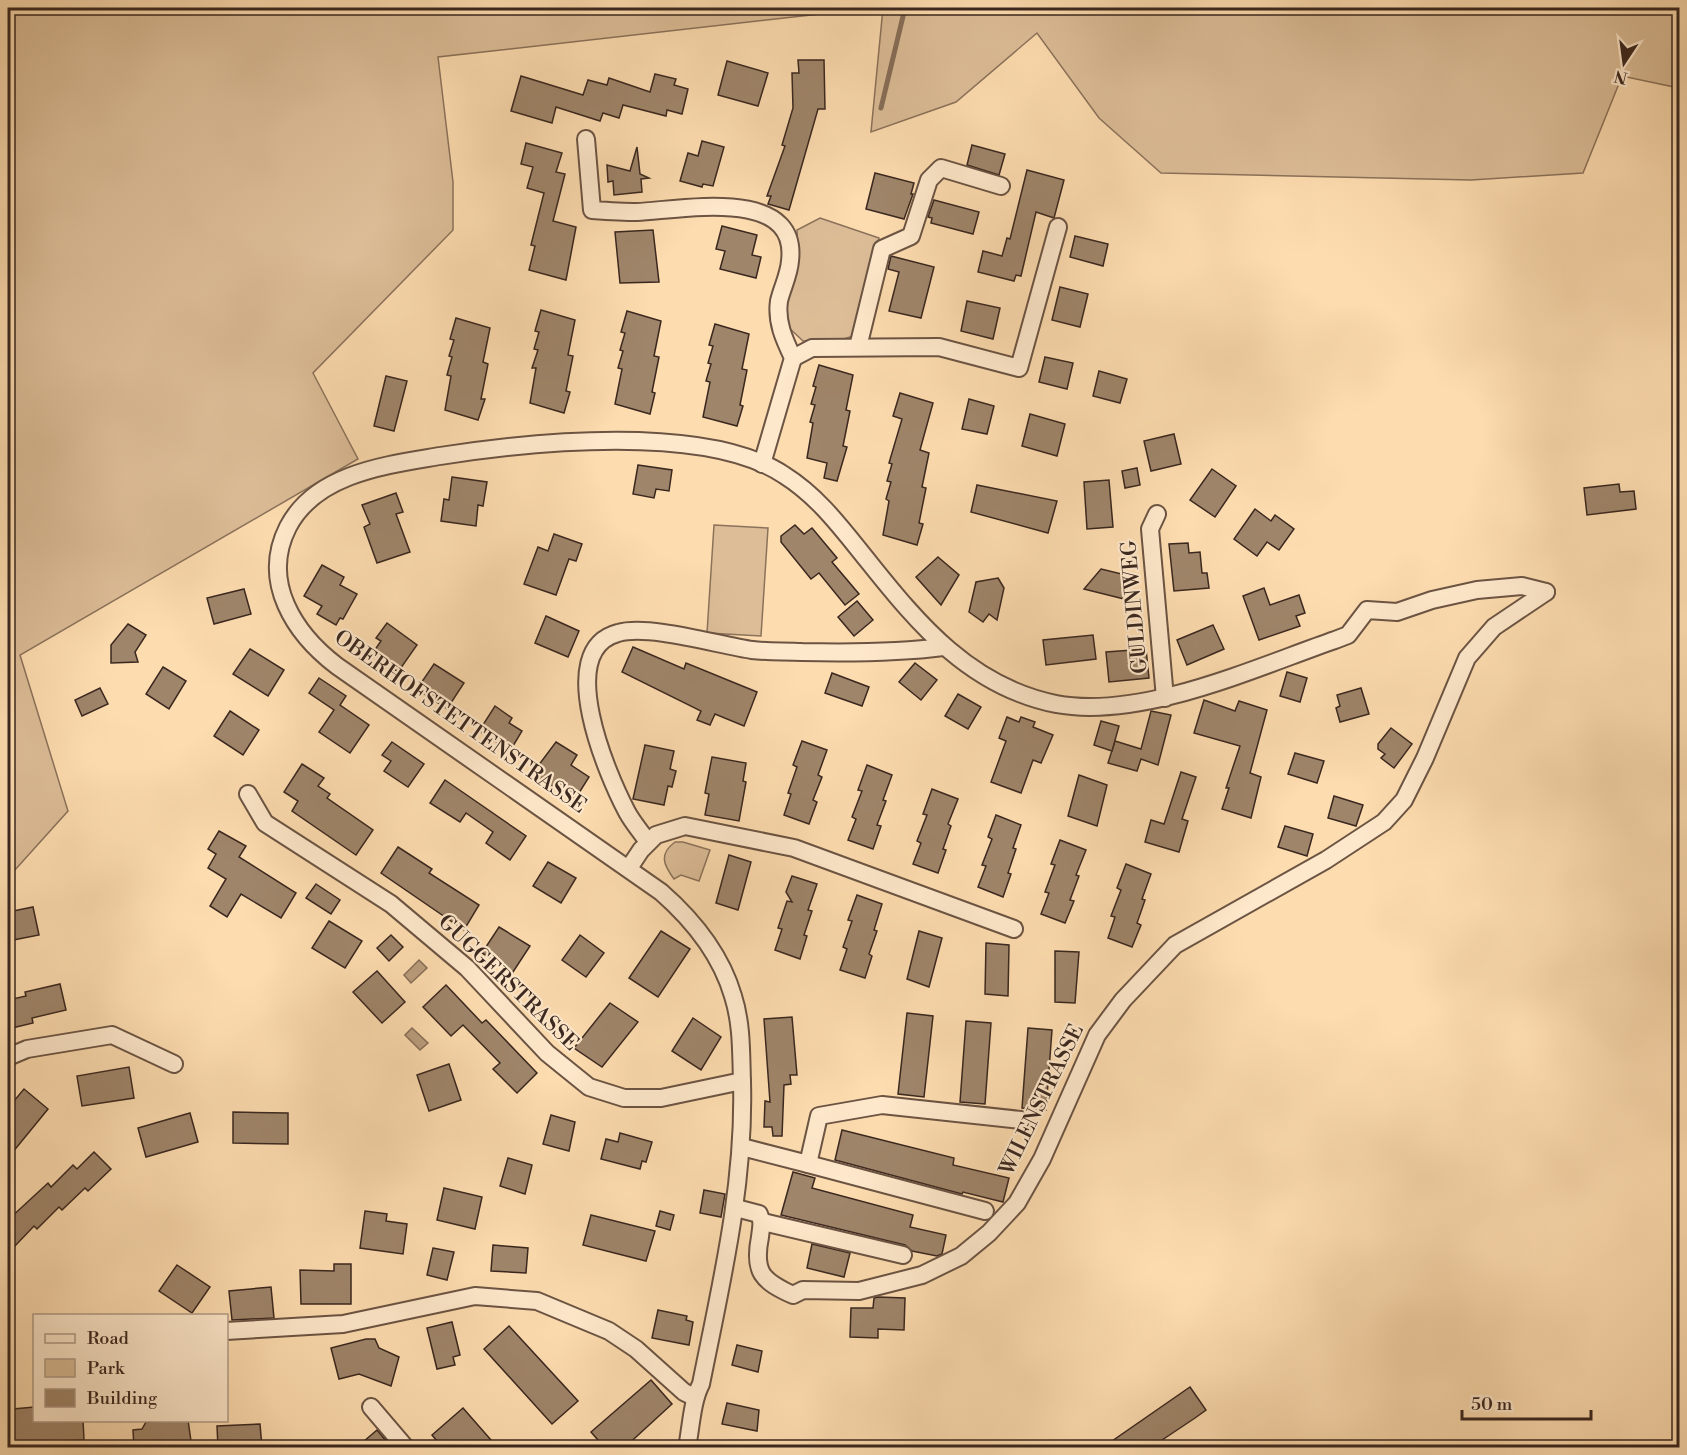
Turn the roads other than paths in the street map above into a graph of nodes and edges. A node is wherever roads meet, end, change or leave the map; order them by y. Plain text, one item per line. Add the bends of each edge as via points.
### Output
1 (585, 139) dead end
2 (1001, 186) dead end
3 (1058, 227) dead end
4 (858, 347) junction
5 (793, 358) junction
6 (762, 464) junction
7 (1157, 514) dead end
8 (1546, 592) joint
9 (943, 647) junction
10 (1165, 698) junction
11 (248, 794) dead end
12 (648, 842) junction
13 (629, 868) junction
14 (1014, 929) dead end
15 (8, 1057) edge
16 (174, 1064) dead end
17 (742, 1081) junction
18 (1021, 1120) dead end
19 (742, 1147) junction
20 (808, 1164) junction
21 (736, 1208) junction
22 (985, 1211) dead end
23 (763, 1222) junction
24 (903, 1255) dead end
25 (228, 1331) edge
26 (694, 1397) junction
27 (371, 1407) dead end
28 (406, 1448) edge
29 (687, 1448) edge

1 - 5 street via 592,210 636,212 705,205 747,209 780,222 790,238 790,262 778,316
2 - 4 street via 941,168 929,180 911,236 882,249
3 - 4 street via 1019,368 939,347
4 - 5 street via 812,348
5 - 6 street
6 - 9 street, OBERHOFSTETTENSTRASSE via 783,474 827,510
6 - 13 street, OBERHOFSTETTENSTRASSE via 716,450 654,442 560,443 476,450 405,462 337,482 304,505 282,541 278,570 283,600 295,624 312,644 337,666
7 - 10 street, GULDINWEG via 1150,529
8 - 10 street, OBERHOFSTETTENSTRASSE via 1522,586 1477,590 1397,612 1368,610 1348,635
8 - 23 street, WILENSTRASSE via 1494,627 1467,658 1404,800 1384,822 1326,860 1174,945 1123,1000 1097,1035 1042,1159 1017,1203 961,1256 922,1275 859,1291 803,1290 793,1295 766,1281 759,1268 756,1259
9 - 10 street, OBERHOFSTETTENSTRASSE via 987,677 1057,704 1104,707
9 - 12 street via 754,651 638,630 616,633 596,646 588,667 588,694 598,744 628,814
11 - 17 street, GUGGERSTRASSE via 265,823 391,904 467,968 547,1053 589,1087 624,1098 661,1098
12 - 13 street
12 - 14 street via 665,830 685,826 794,848
13 - 17 street, OBERHOFSTETTENSTRASSE via 680,908 718,962 739,1017
15 - 16 street via 27,1049 112,1035
17 - 19 street, OBERHOFSTETTENSTRASSE
18 - 20 street via 882,1105 819,1116
19 - 20 street
19 - 21 street, OBERHOFSTETTENSTRASSE
20 - 22 street
21 - 23 street via 759,1214
21 - 26 street, OBERHOFSTETTENSTRASSE via 701,1384
23 - 24 street
25 - 26 street via 343,1324 475,1296 537,1301 609,1331
26 - 29 street, OBERHOFSTETTENSTRASSE via 696,1409
27 - 28 street

